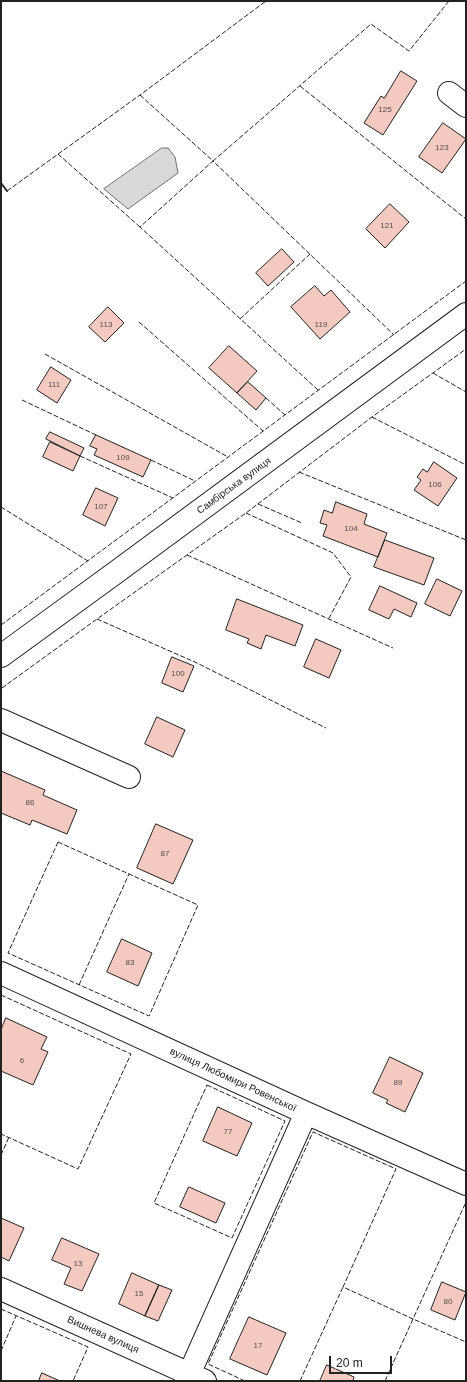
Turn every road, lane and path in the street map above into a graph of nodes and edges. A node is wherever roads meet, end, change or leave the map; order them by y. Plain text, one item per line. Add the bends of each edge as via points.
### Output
1 (466, 314) edge
2 (1, 656) edge
3 (1, 720) edge
4 (129, 777) dead end
5 (1, 972) edge
6 (306, 1113) junction
7 (466, 1184) edge
8 (1, 1289) edge
9 (194, 1379) edge

1 - 2 street, Самбірська вулиця
3 - 4 street
5 - 6 street, вулиця Любомири Ровенської
6 - 7 street, вулиця Любомири Ровенської
6 - 9 street
8 - 9 street, Вишнева вулиця

